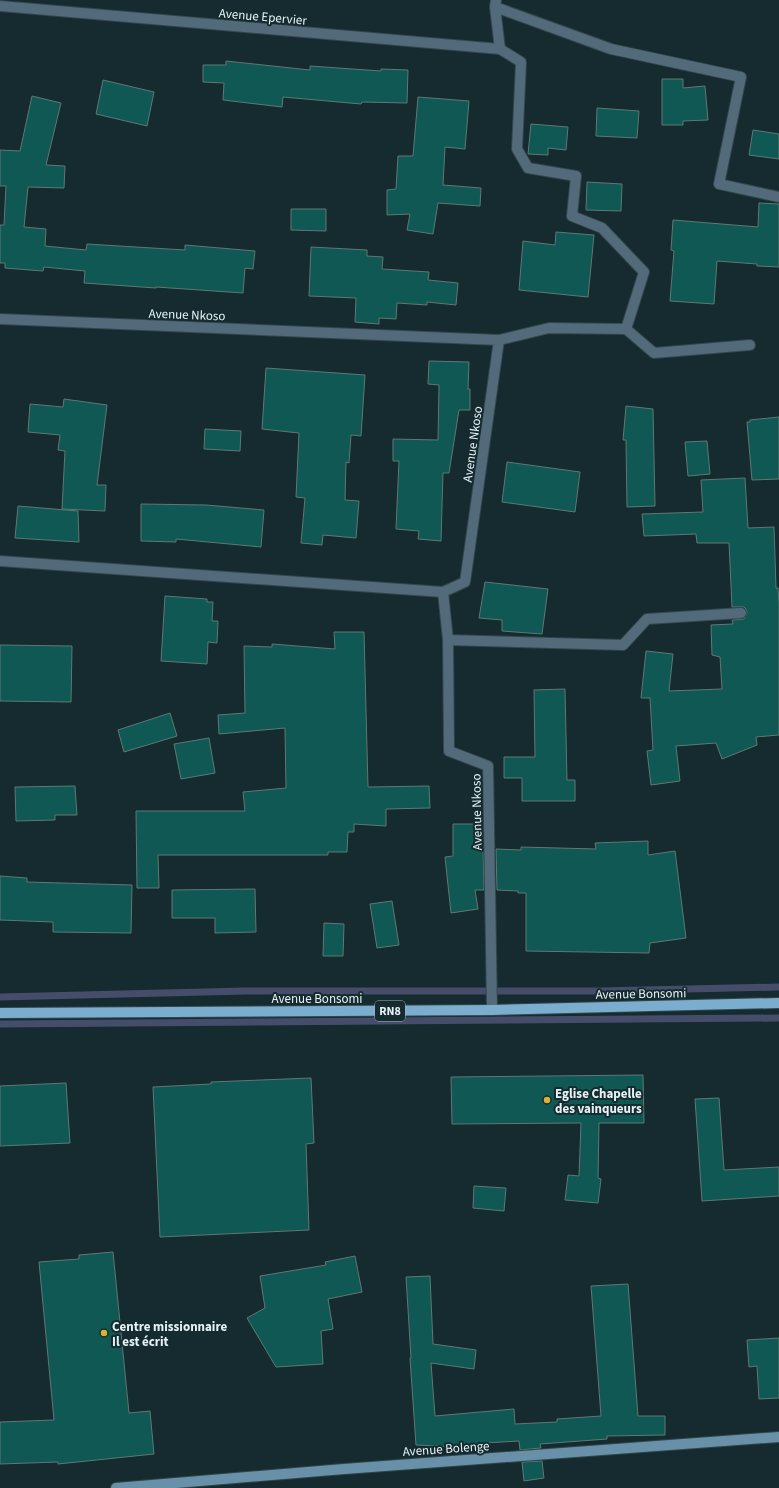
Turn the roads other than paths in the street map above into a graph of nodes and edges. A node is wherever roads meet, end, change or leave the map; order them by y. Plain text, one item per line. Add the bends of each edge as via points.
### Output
1 (495, 3) edge
2 (0, 6) edge
3 (500, 49) junction
4 (779, 197) edge
5 (0, 319) edge
6 (626, 329) junction
7 (500, 340) junction
8 (750, 345) dead end
9 (0, 561) edge
10 (443, 592) junction
11 (741, 613) dead end
12 (448, 640) junction
13 (779, 1002) edge
14 (492, 1010) junction
15 (0, 1013) edge
16 (779, 1438) edge
17 (116, 1488) edge

1 - 3 street
1 - 4 street via 611,49 741,77 719,184
2 - 3 street, Avenue Epervier
3 - 6 street via 521,62 517,149 524,162 528,168 576,176 572,216 602,228 644,272
5 - 7 street, Avenue Nkoso
6 - 7 street via 549,328
6 - 8 street via 654,353
7 - 10 street, Avenue Nkoso via 466,582
9 - 10 street
10 - 12 street, Avenue Nkoso
11 - 12 street via 647,619 623,645
12 - 14 street, Avenue Nkoso via 449,751 488,766
13 - 14 main road, Avenue Bonsomi / RN8
14 - 15 main road, Avenue Bonsomi / RN8
16 - 17 street, Avenue Bolenge

